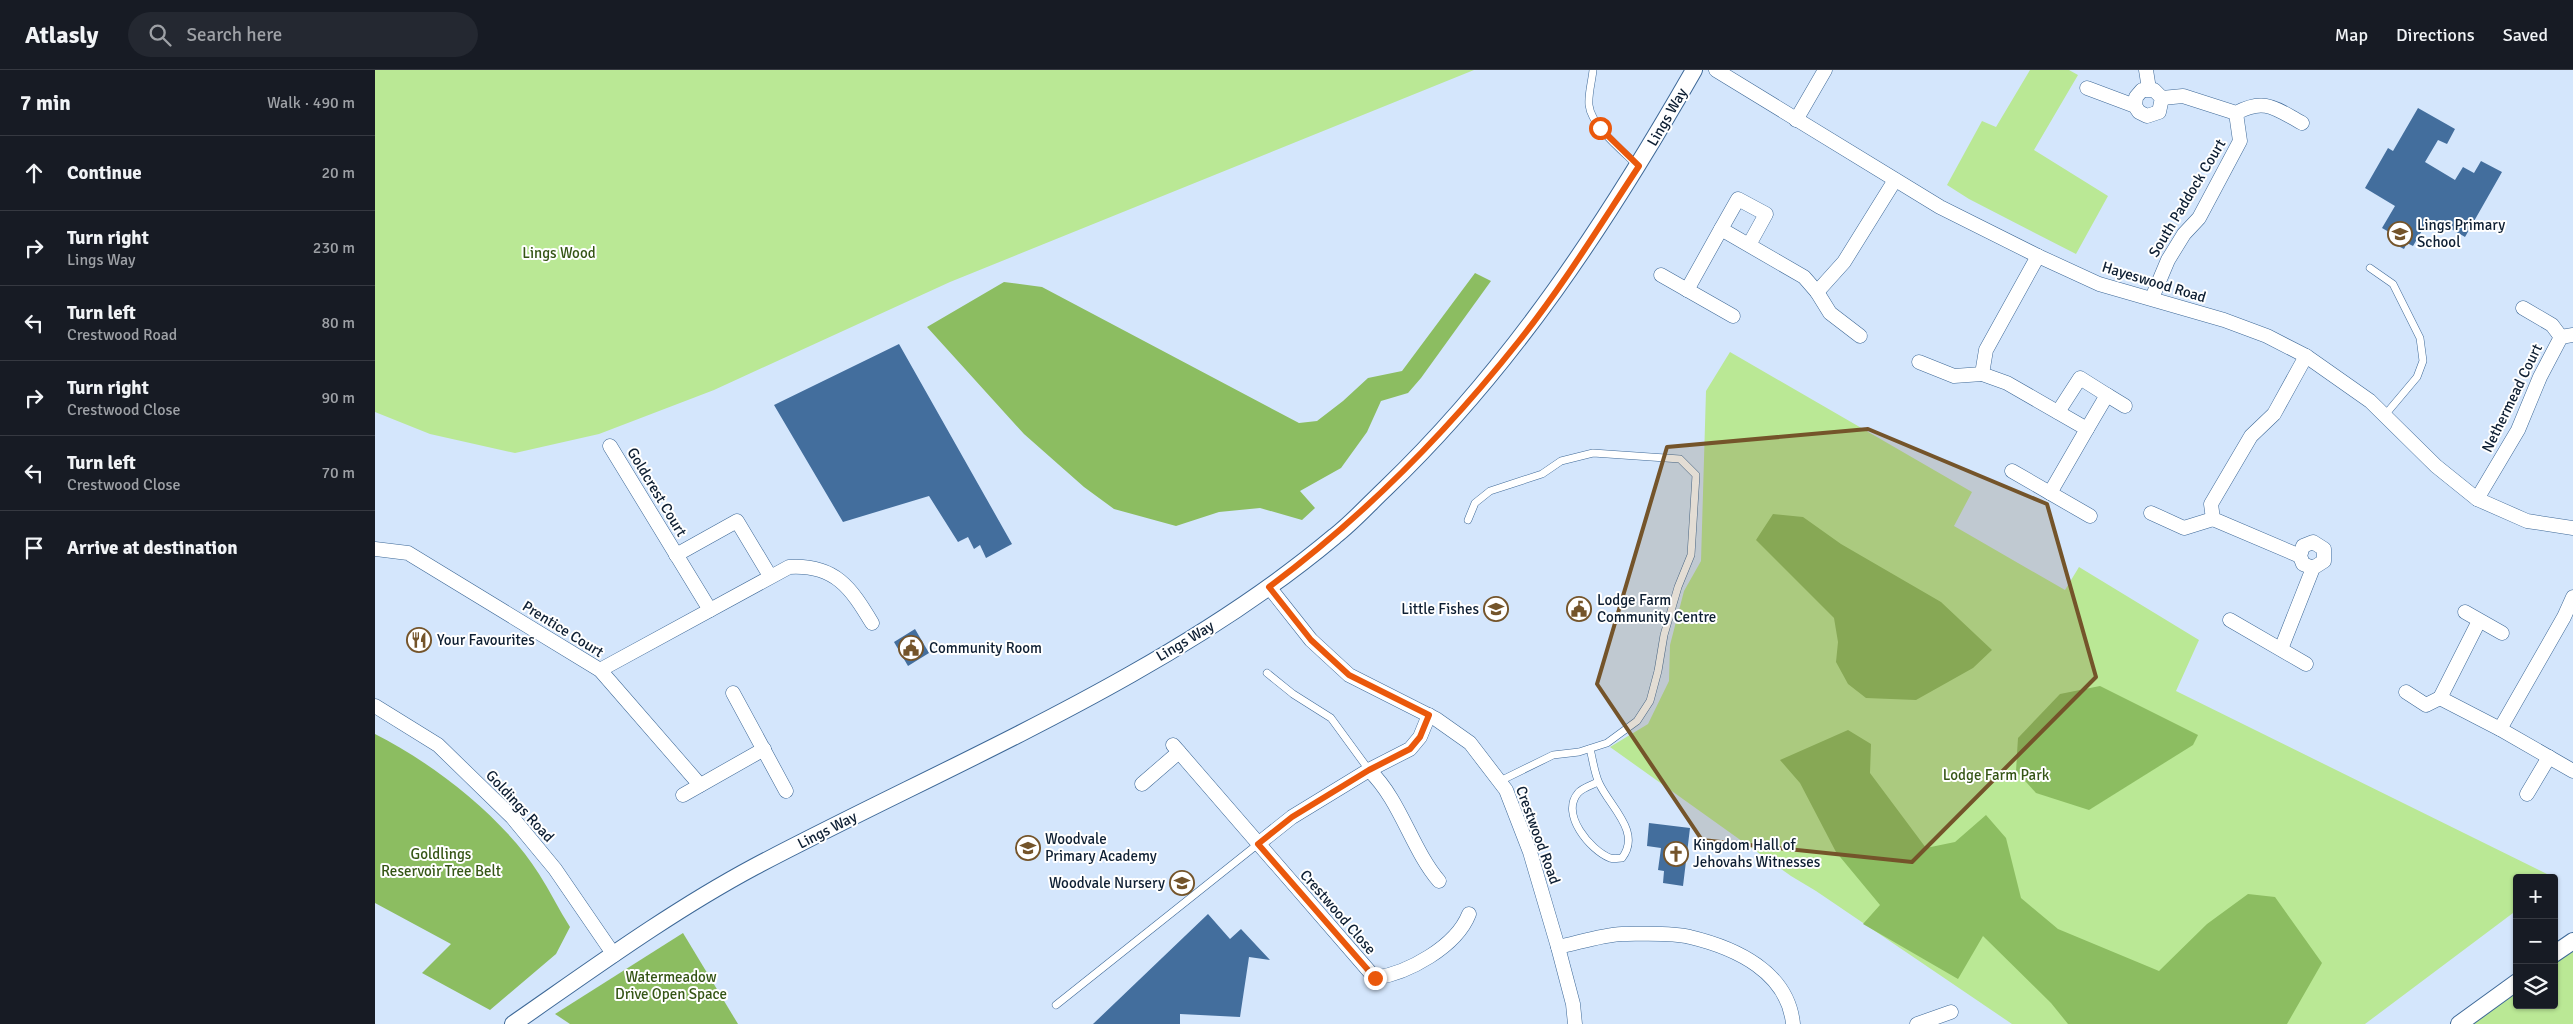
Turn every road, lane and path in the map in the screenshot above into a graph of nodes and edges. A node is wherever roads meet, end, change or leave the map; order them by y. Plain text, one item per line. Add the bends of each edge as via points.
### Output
1 (1593, 70) edge
2 (1694, 70) edge
3 (1716, 70) edge
4 (1825, 70) edge
5 (2145, 70) edge
6 (2087, 88) dead end
7 (2149, 89) junction
8 (2161, 98) junction
9 (2135, 106) junction
10 (2236, 114) junction
11 (1796, 120) junction
12 (2303, 123) dead end
13 (1639, 166) junction
14 (1895, 180) junction
15 (1721, 229) junction
16 (1750, 243) junction
17 (2038, 256) junction
18 (2370, 268) dead end
19 (1661, 275) dead end
20 (1687, 290) junction
21 (1817, 292) junction
22 (2152, 298) junction
23 (2523, 308) dead end
24 (1733, 316) dead end
25 (1860, 336) dead end
26 (2567, 336) edge
27 (2306, 356) junction
28 (1919, 362) dead end
29 (1982, 374) junction
30 (2107, 396) junction
31 (2125, 406) dead end
32 (2058, 412) junction
33 (2385, 415) junction
34 (2087, 429) junction
35 (610, 446) dead end
36 (2012, 471) dead end
37 (2050, 493) junction
38 (2477, 499) junction
39 (2151, 513) dead end
40 (2089, 516) dead end
41 (2213, 518) junction
42 (1469, 520) dead end
43 (2573, 528) edge
44 (375, 549) edge
45 (676, 555) junction
46 (2300, 556) junction
47 (2313, 568) junction
48 (770, 576) junction
49 (1269, 587) junction
50 (2573, 598) edge
51 (709, 610) junction
52 (2465, 612) dead end
53 (2569, 619) edge
54 (2230, 620) dead end
55 (2479, 621) junction
56 (872, 623) dead end
57 (2502, 633) dead end
58 (2281, 649) junction
59 (2306, 664) dead end
60 (599, 670) junction
61 (1267, 673) dead end
62 (2406, 692) dead end
63 (733, 693) dead end
64 (2440, 698) junction
65 (375, 706) edge
66 (1429, 715) junction
67 (2500, 729) junction
68 (764, 749) junction
69 (1590, 749) junction
70 (2549, 757) junction
71 (1369, 770) junction
72 (2573, 771) edge
73 (1500, 782) junction
74 (1598, 782) junction
75 (1142, 784) dead end
76 (700, 785) junction
77 (787, 791) dead end
78 (2527, 794) dead end
79 (683, 795) dead end
80 (1258, 844) junction
81 (1439, 881) dead end
82 (1469, 914) dead end
83 (2573, 941) edge
84 (1558, 947) junction
85 (2558, 951) edge
86 (614, 955) junction
87 (2513, 985) edge
88 (1056, 1005) dead end
89 (1951, 1012) dead end
90 (513, 1024) edge
91 (1575, 1024) edge
92 (1793, 1024) edge
93 (1917, 1024) edge
94 (2459, 1024) edge

1 - 13 lane via 1589,106 1593,117
2 - 13 street, Lings Way
3 - 11 street, Hayeswood Road
4 - 11 street
5 - 7 street
6 - 9 street
7 - 8 street via 2158,92
7 - 9 street via 2138,93
8 - 9 street via 2161,108 2152,116 2143,115
8 - 10 street via 2183,96
10 - 12 street via 2252,104 2273,107
10 - 22 street, South Paddock Court via 2240,141 2199,218 2184,234 2168,260
11 - 14 street, Hayeswood Road
13 - 49 street, Lings Way via 1520,341 1476,392 1418,457 1337,535
14 - 17 street, Hayeswood Road via 1957,216
14 - 21 street via 1844,262
15 - 16 street
15 - 16 street via 1738,199 1766,214
15 - 20 street
16 - 21 street via 1804,276
17 - 22 street, Hayeswood Road via 2099,284
17 - 29 street via 1986,350
18 - 33 lane via 2393,284 2420,338 2423,361 2417,378
19 - 20 street
20 - 24 street
21 - 25 street via 1830,313
22 - 27 street, Hayeswood Road via 2267,336
23 - 26 street, Nethermead Court
26 - 38 street, Nethermead Court via 2540,377 2518,430
27 - 33 street, Hayeswood Road via 2370,400
27 - 41 street via 2274,414 2251,436 2211,504
28 - 29 street via 1954,376
29 - 32 street via 2007,383
30 - 31 street
30 - 32 street via 2079,378
30 - 34 street
32 - 34 street
33 - 38 street, Hayeswood Road via 2436,466
34 - 37 street
35 - 45 street, Goldcrest Court
36 - 37 street
37 - 40 street
38 - 43 street, Hayeswood Road via 2527,521
39 - 41 street via 2184,528
41 - 46 street
42 - 69 lane via 1475,503 1490,491 1542,474 1561,461 1593,453 1680,459 1696,475 1691,555 1663,635 1650,701 1631,727 1607,743
44 - 60 street, Prentice Court via 408,553
45 - 48 street, Goldcrest Court via 737,521
45 - 51 street, Goldcrest Court
46 - 47 street via 2303,564
46 - 47 street via 2307,544 2313,542 2321,546 2325,552 2324,561
47 - 58 street
48 - 51 street
48 - 56 street via 789,567 810,566 838,579 853,591
49 - 66 street, Crestwood Road via 1311,640 1349,675
49 - 86 street, Lings Way via 1198,634 1104,689 751,869
50 - 53 street
51 - 60 street
52 - 55 street
53 - 67 street
54 - 58 street
55 - 57 street
55 - 64 street
58 - 59 street
60 - 76 street, Prentice Court
61 - 71 lane via 1331,718
62 - 64 street via 2426,705
63 - 68 street
64 - 67 street
65 - 86 street, Goldings Road via 438,745 512,817 555,869
66 - 71 street via 1420,737 1410,749
66 - 73 street, Crestwood Road via 1470,743
67 - 70 street
68 - 76 street
68 - 77 street
69 - 73 lane via 1553,755
69 - 74 lane
70 - 72 street
70 - 78 street
71 - 80 street via 1292,817
71 - 81 street via 1403,820 1424,864
73 - 84 street, Crestwood Road via 1530,852
74 - 74 lane via 1629,832 1628,850 1622,858 1611,858 1593,846 1580,832 1572,815 1578,792
75 - 80 street, Crestwood Close via 1176,748
76 - 79 street
80 - 82 street, Crestwood Close via 1375,978 1395,975 1415,966 1464,926
80 - 88 lane
83 - 85 street
84 - 91 street, Crestwood Road
84 - 92 street via 1620,934 1689,936 1745,956 1776,981 1792,1010
86 - 90 street, Lings Way
87 - 94 street
89 - 93 street

